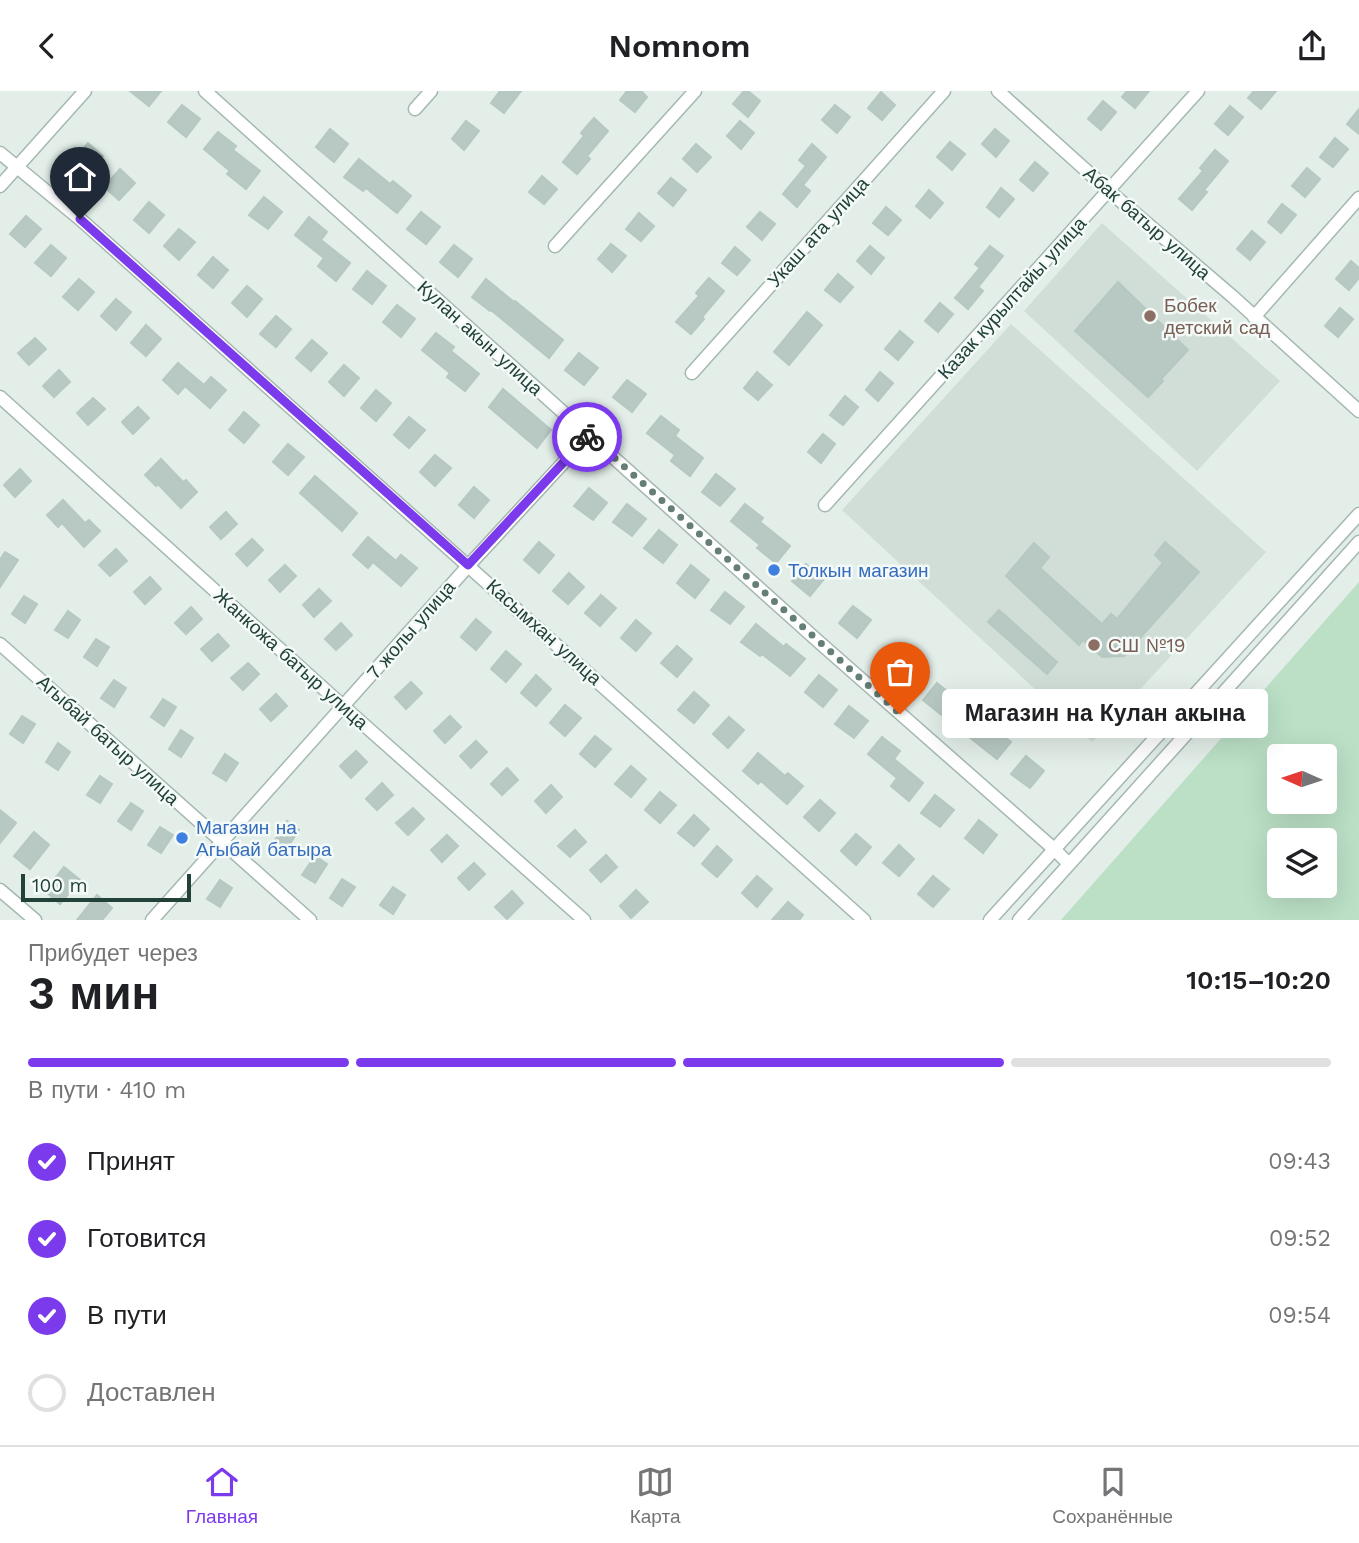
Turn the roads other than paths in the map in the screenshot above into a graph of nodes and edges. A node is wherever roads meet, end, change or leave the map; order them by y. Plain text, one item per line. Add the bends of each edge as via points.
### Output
1 (85, 91) edge
2 (205, 91) edge
3 (431, 91) edge
4 (695, 91) edge
5 (944, 91) edge
6 (998, 91) edge
7 (1198, 91) edge
8 (415, 109) dead end
9 (0, 153) edge
10 (16, 167) junction
11 (0, 185) edge
12 (1109, 191) junction
13 (1359, 198) edge
14 (555, 246) dead end
15 (1254, 317) junction
16 (692, 373) dead end
17 (0, 397) edge
18 (1359, 411) edge
19 (589, 435) junction
20 (825, 505) dead end
21 (1359, 514) edge
22 (1359, 543) edge
23 (468, 565) junction
24 (0, 645) edge
25 (344, 707) junction
26 (222, 841) junction
27 (1054, 849) junction
28 (1069, 864) junction
29 (0, 890) edge
30 (35, 920) edge
31 (152, 920) edge
32 (310, 920) edge
33 (584, 920) edge
34 (864, 920) edge
35 (990, 920) edge
36 (1019, 920) edge

1 - 10 street
2 - 19 street, Кулан акын улица
3 - 8 street
4 - 14 street
5 - 16 street, Укаш ата улица
6 - 12 street, Абак батыр улица
7 - 12 street, Казак курылтайы улица
9 - 10 street, Касымхан улица
10 - 11 street
10 - 23 street, Касымхан улица
12 - 15 street, Абак батыр улица
12 - 20 street, Казак курылтайы улица
13 - 15 street
15 - 18 street, Абак батыр улица
17 - 25 street, Жанкожа батыр улица
19 - 23 street, 7 жолы улица
19 - 27 street, Кулан акын улица
21 - 27 street
22 - 28 street
23 - 25 street, 7 жолы улица
23 - 34 street, Касымхан улица
24 - 26 street, Агыбай батыр улица
25 - 26 street, 7 жолы улица
25 - 33 street, Жанкожа батыр улица
26 - 31 street, 7 жолы улица
26 - 32 street, Агыбай батыр улица
27 - 28 street, Кулан акын улица
27 - 35 street
28 - 36 street
29 - 30 street

